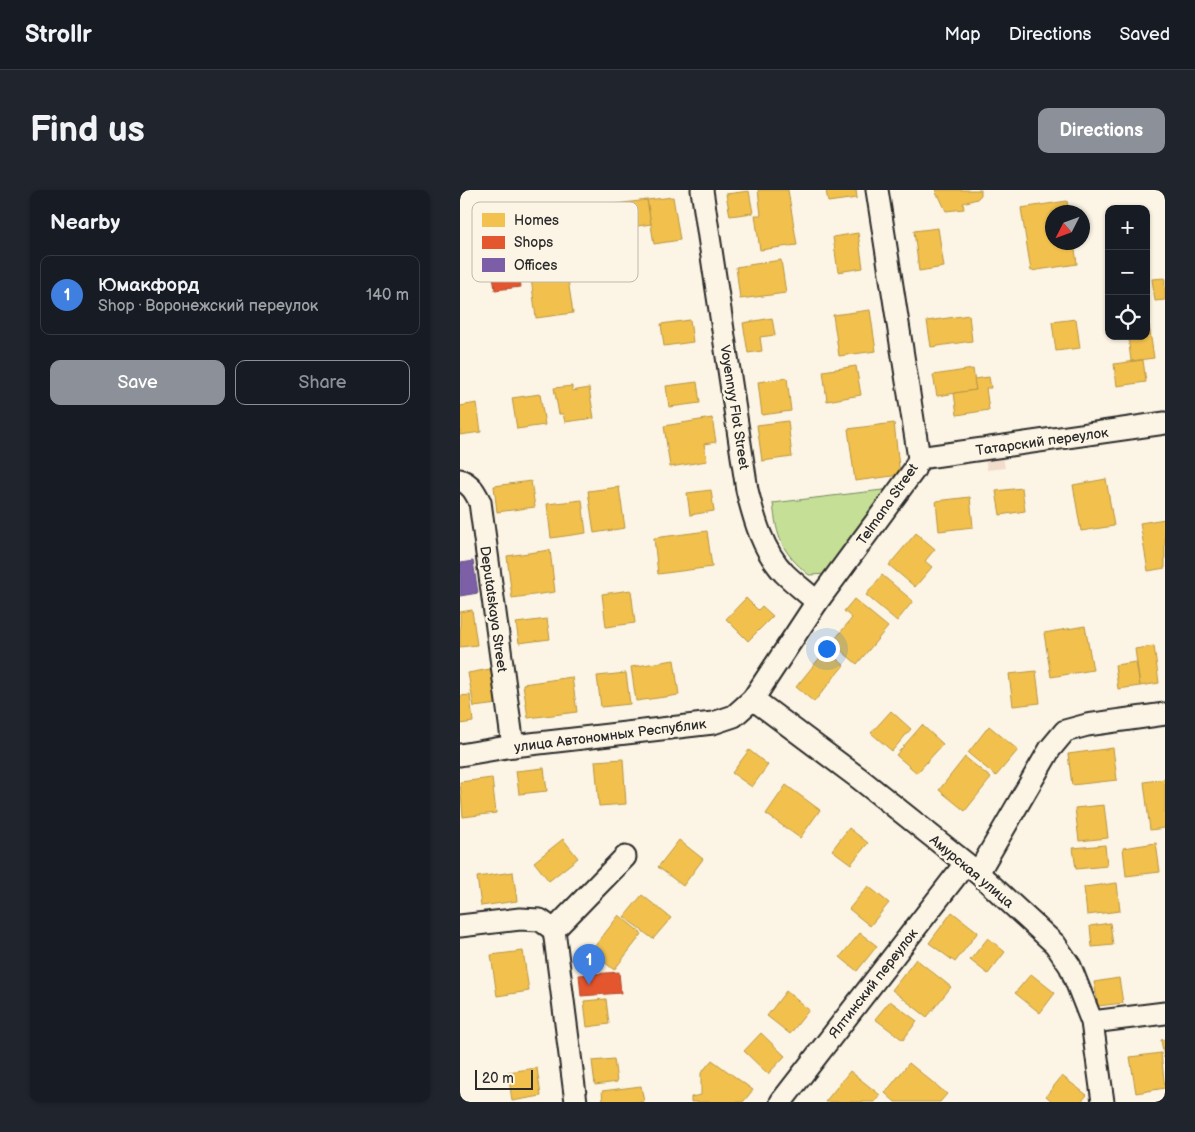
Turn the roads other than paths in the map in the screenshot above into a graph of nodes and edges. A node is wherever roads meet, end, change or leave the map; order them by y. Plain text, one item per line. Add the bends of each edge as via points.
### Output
1 (702, 190) edge
2 (877, 190) edge
3 (1165, 423) edge
4 (919, 458) junction
5 (460, 480) edge
6 (817, 602) junction
7 (753, 699) junction
8 (1165, 714) edge
9 (513, 746) junction
10 (460, 755) edge
11 (625, 857) dead end
12 (971, 868) junction
13 (460, 926) edge
14 (554, 930) junction
15 (1165, 1013) edge
16 (1092, 1022) junction
17 (576, 1102) edge
18 (781, 1102) edge
19 (1103, 1102) edge

1 - 6 street, Voyennyy Flot Street via 753,516 762,539 783,572
2 - 4 street, Telmana Street
3 - 4 street, Татарский переулок
4 - 6 street, Telmana Street via 914,470
5 - 9 street, Deputatskaya Street via 474,490 480,502
6 - 7 street, Telmana Street
7 - 9 street, улица Автономных Республик via 734,716 713,723
7 - 12 street, Амурская улица
8 - 12 street, Ялтинский переулок via 1065,731
9 - 10 street, улица Автономных Республик
11 - 14 street
12 - 16 street, Амурская улица via 1063,954
12 - 18 street, Ялтинский переулок
13 - 14 street via 520,919 540,920
14 - 17 street
15 - 16 street
16 - 19 street, Амурская улица

